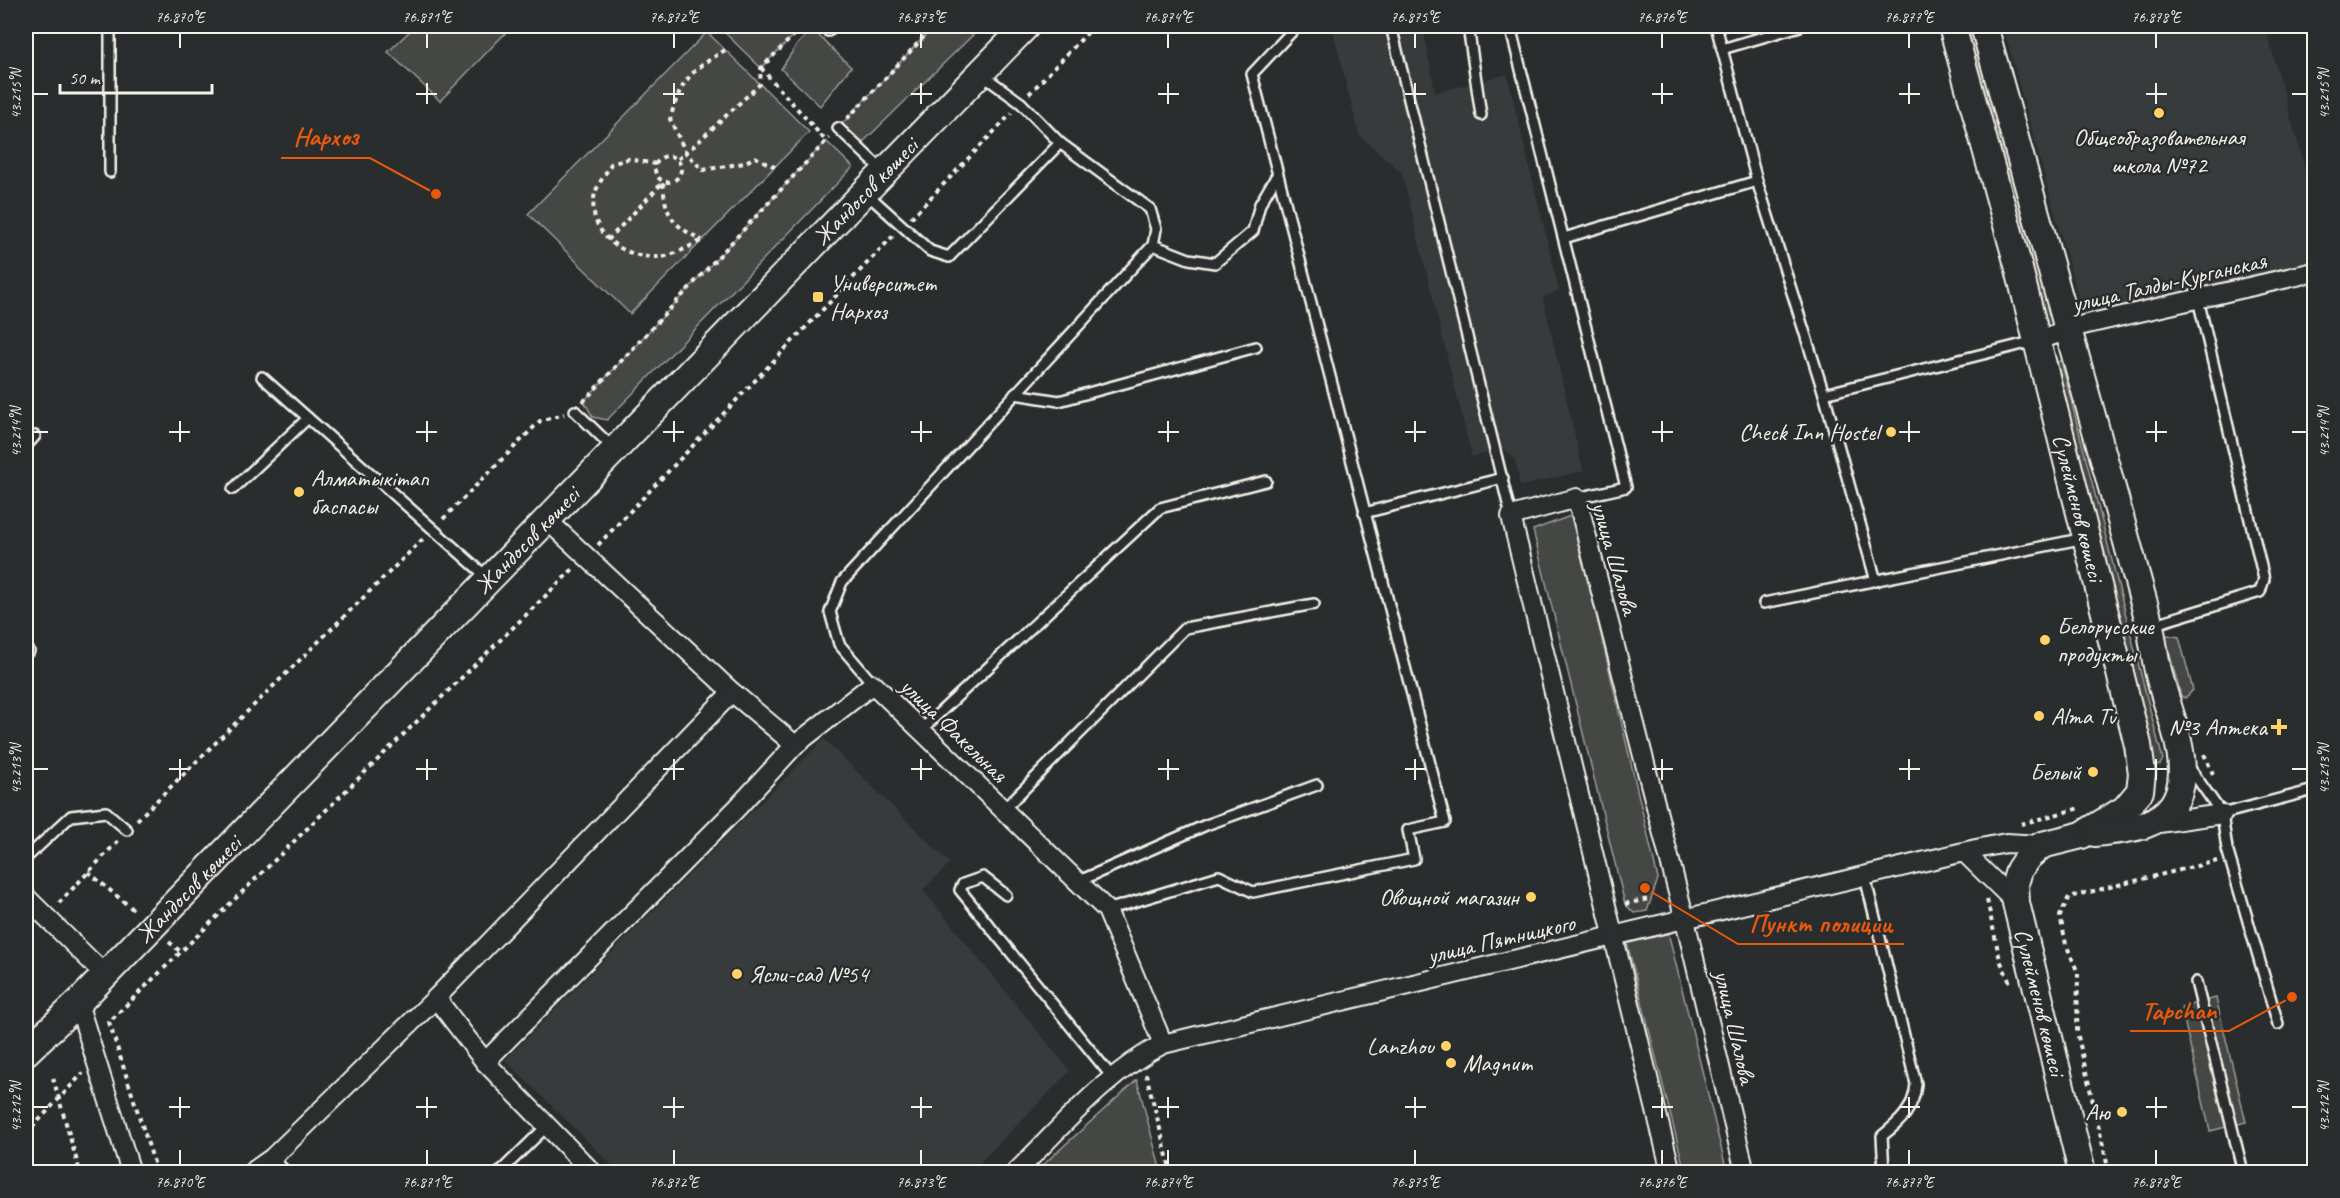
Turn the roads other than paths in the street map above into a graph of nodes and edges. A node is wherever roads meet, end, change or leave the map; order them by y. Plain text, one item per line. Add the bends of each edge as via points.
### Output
1 (110, 26) edge
2 (1026, 26) edge
3 (1297, 26) edge
4 (1391, 26) edge
5 (1468, 26) edge
6 (1510, 26) edge
7 (1716, 26) edge
8 (1800, 26) edge
9 (1952, 26) edge
10 (1984, 26) edge
11 (1722, 49) junction
12 (980, 73) junction
13 (1481, 116) dead end
14 (838, 128) road end
15 (1060, 143) junction
16 (110, 171) dead end
17 (884, 171) junction
18 (1277, 175) junction
19 (1757, 181) junction
20 (864, 192) junction
21 (1564, 238) junction
22 (1153, 245) junction
23 (2314, 272) edge
24 (2198, 299) junction
25 (2069, 331) junction
26 (2036, 341) junction
27 (1256, 347) dead end
28 (262, 376) dead end
29 (1015, 394) junction
30 (1824, 394) junction
31 (575, 411) road end
32 (308, 418) junction
33 (35, 436) dead end
34 (26, 446) edge
35 (615, 449) junction
36 (1503, 478) junction
37 (1266, 480) dead end
38 (233, 489) dead end
39 (1577, 498) junction
40 (1364, 513) junction
41 (1511, 516) junction
42 (547, 520) junction
43 (2086, 538) junction
44 (489, 578) junction
45 (1876, 581) junction
46 (1764, 603) dead end
47 (1314, 604) dead end
48 (2150, 625) junction
49 (873, 684) junction
50 (732, 692) junction
51 (921, 730) junction
52 (795, 745) junction
53 (2182, 752) junction
54 (1317, 785) dead end
55 (2314, 790) edge
56 (1003, 810) junction
57 (2222, 814) junction
58 (2145, 825) junction
59 (127, 830) road end
60 (2082, 836) junction
61 (2042, 845) junction
62 (1964, 852) junction
63 (26, 858) edge
64 (1865, 877) junction
65 (1077, 882) junction
66 (1006, 895) dead end
67 (26, 897) edge
68 (2016, 903) junction
69 (1107, 910) junction
70 (1685, 920) junction
71 (1614, 936) junction
72 (105, 975) junction
73 (2196, 982) dead end
74 (436, 998) junction
75 (78, 1003) junction
76 (2278, 1024) dead end
77 (1163, 1044) junction
78 (26, 1052) edge
79 (485, 1062) junction
80 (1112, 1077) junction
81 (547, 1126) junction
82 (272, 1158) junction
83 (131, 1173) edge
84 (252, 1173) edge
85 (286, 1173) edge
86 (500, 1173) edge
87 (592, 1173) edge
88 (1016, 1173) edge
89 (1671, 1173) edge
90 (1745, 1173) edge
91 (1884, 1173) edge
92 (2082, 1173) edge
93 (2243, 1173) edge

1 - 16 lane
2 - 12 street, Жандосов көшесі
3 - 18 lane via 1251,74
4 - 36 lane
5 - 13 lane
6 - 21 lane
7 - 11 lane
8 - 11 lane
9 - 26 street, Сүлейменов көшесі
10 - 25 street, Сүлейменов көшесі
11 - 19 lane
12 - 15 lane via 1021,103
12 - 17 street, Жандосов көшесі
14 - 17 lane
15 - 20 lane via 949,257 930,250
15 - 22 lane via 1149,209 1156,229
17 - 20 street, Жандосов көшесі
18 - 22 lane via 1260,204 1252,231 1215,263 1189,259
18 - 40 lane
19 - 21 lane
19 - 30 lane
20 - 35 street, Жандосов көшесі
21 - 39 lane via 1626,487
22 - 29 lane
23 - 24 street, улица Талды-Курганская
24 - 25 street, улица Талды-Курганская
24 - 48 lane via 2264,579 2260,592
25 - 26 street, улица Талды-Курганская
25 - 48 street, Сүлейменов көшесі
26 - 30 lane
26 - 43 street, Сүлейменов көшесі
27 - 29 lane via 1059,401
28 - 32 lane
29 - 49 lane via 842,582 830,612 839,644
30 - 45 lane
31 - 35 lane
32 - 38 lane
32 - 44 lane
33 - 34 lane
35 - 42 street, Жандосов көшесі
36 - 40 lane
36 - 41 lane
37 - 51 lane via 1160,508
39 - 41 street, улица Шалова
39 - 70 street, улица Шалова
40 - 69 lane via 1445,822 1408,830 1414,859 1253,892 1219,876
41 - 71 street
42 - 44 street, Жандосов көшесі
42 - 50 street
43 - 45 lane
43 - 60 street, Сүлейменов көшесі via 2142,773 2140,791 2125,809
44 - 72 street, Жандосов көшесі
45 - 46 lane
47 - 56 lane via 1185,628
48 - 53 street, Сүлейменов көшесі via 2159,675
49 - 51 street, улица Факельная
49 - 52 street, улица Факельная
50 - 52 street
50 - 74 street
51 - 56 street, улица Факельная
52 - 79 street, улица Факельная
53 - 57 lane via 2193,777
53 - 58 street, Сүлейменов көшесі via 2178,797 2168,811
54 - 65 lane via 1206,825
55 - 57 lane
56 - 65 street, улица Факельная
57 - 58 street
57 - 76 lane via 2227,849
58 - 60 street
59 - 63 lane via 106,812 71,816
60 - 61 street, Сүлейменов көшесі
61 - 62 street, улица Пятницкого via 2006,843
61 - 68 street, Сүлейменов көшесі via 2019,870
62 - 64 street, улица Пятницкого
62 - 68 street
64 - 70 street, улица Пятницкого
64 - 91 lane via 1917,1084 1914,1102 1900,1122 1882,1136
65 - 69 street, улица Факельная
66 - 80 lane via 983,877 963,884 960,890
67 - 72 street
68 - 92 street, Сүлейменов көшесі
69 - 77 street, улица Факельная
70 - 71 street, улица Пятницкого
70 - 90 street, улица Шалова
71 - 77 street, улица Пятницкого
71 - 89 street
72 - 75 street, Жандосов көшесі
73 - 93 lane
74 - 79 street
74 - 82 street
75 - 78 street, Жандосов көшесі
75 - 83 street
77 - 80 street, улица Пятницкого
79 - 81 street
80 - 88 street, улица Пятницкого
81 - 86 lane
81 - 87 street
82 - 84 street
82 - 85 lane

